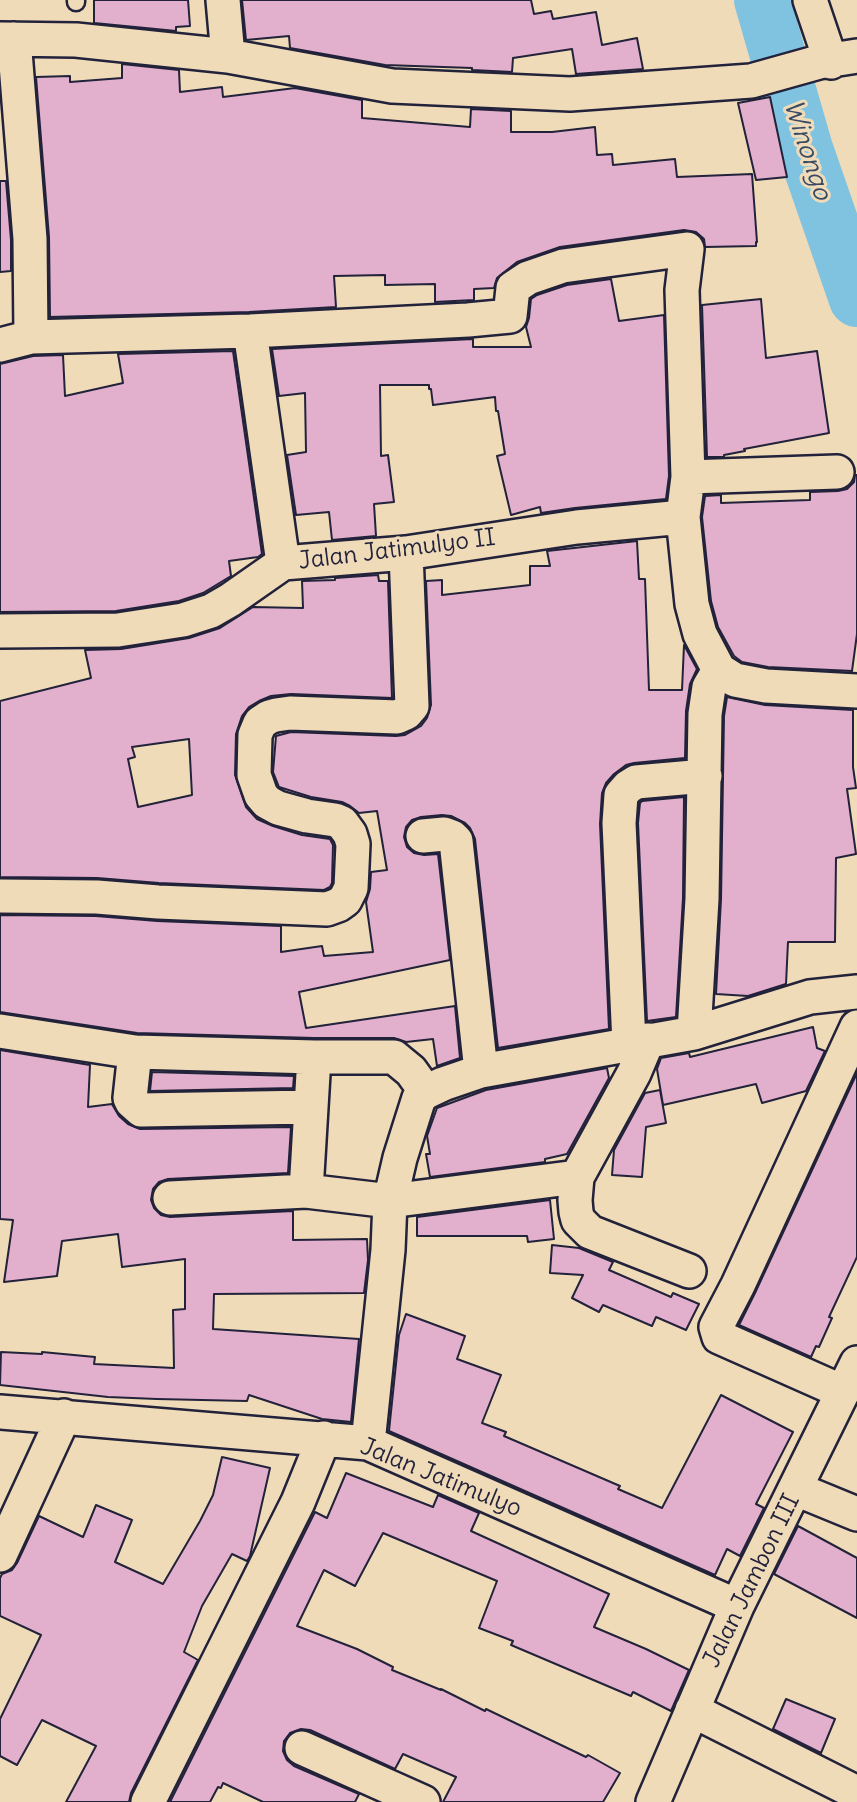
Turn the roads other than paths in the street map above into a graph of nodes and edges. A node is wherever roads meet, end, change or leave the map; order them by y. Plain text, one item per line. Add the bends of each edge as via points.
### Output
1 (223, 0) edge
2 (810, 0) edge
3 (7, 39) edge
4 (228, 56) junction
5 (836, 60) edge
6 (250, 331) junction
7 (15, 341) edge
8 (837, 472) dead end
9 (688, 477) junction
10 (683, 517) junction
11 (406, 553) junction
12 (283, 563) junction
13 (0, 631) edge
14 (719, 670) junction
15 (857, 691) edge
16 (705, 776) junction
17 (423, 836) dead end
18 (0, 896) edge
19 (857, 992) edge
20 (857, 1027) edge
21 (0, 1031) edge
22 (694, 1033) junction
23 (638, 1042) junction
24 (135, 1052) junction
25 (314, 1057) junction
26 (481, 1072) junction
27 (426, 1092) junction
28 (311, 1107) junction
29 (577, 1177) junction
30 (306, 1191) junction
31 (170, 1198) dead end
32 (390, 1202) junction
33 (690, 1270) dead end
34 (850, 1378) edge
35 (0, 1412) edge
36 (64, 1416) junction
37 (324, 1438) junction
38 (368, 1443) junction
39 (796, 1489) junction
40 (857, 1514) edge
41 (0, 1555) edge
42 (737, 1606) junction
43 (691, 1710) junction
44 (302, 1748) dead end
45 (857, 1793) edge
46 (148, 1802) edge
47 (423, 1802) edge
48 (653, 1802) edge

1 - 4 street
2 - 5 street
3 - 4 street via 76,35
3 - 7 street via 30,239
4 - 5 street via 392,86 570,94 751,80
6 - 7 street
6 - 9 street via 510,316 513,288 528,278 564,266 687,248 682,290
6 - 12 street
8 - 9 street
9 - 10 street
10 - 11 street, Jalan Jatimulyo II via 577,527
10 - 14 street via 692,604 700,634
11 - 12 street, Jalan Jatimulyo II
11 - 18 street via 412,706 397,717 276,715 260,723 255,735 254,775 267,802 335,820 350,834 351,888 345,900 327,909
12 - 13 street, Jalan Jatimulyo II via 211,611 183,620 117,630
14 - 15 street via 735,680 766,686
14 - 16 street via 705,701
16 - 22 street
16 - 23 street via 636,782 621,795 619,823
17 - 26 street via 444,834 456,841
19 - 22 street via 810,997
20 - 34 street via 716,1327 719,1337
21 - 24 street
22 - 23 street
23 - 26 street
23 - 29 street via 634,1073
24 - 25 street
24 - 28 street via 131,1098 141,1110
25 - 27 street via 394,1057
25 - 28 street
26 - 27 street
27 - 32 street via 416,1104
28 - 30 street
29 - 32 street
29 - 33 street via 576,1212 590,1232
30 - 31 street
30 - 32 street
32 - 38 street
34 - 39 street, Jalan Jambon III
35 - 36 street, Jalan Jatimulyo
36 - 37 street, Jalan Jatimulyo
36 - 41 street
37 - 38 street, Jalan Jatimulyo
37 - 46 street via 298,1502
38 - 42 street, Jalan Jatimulyo
39 - 40 street
39 - 42 street, Jalan Jambon III
42 - 43 street, Jalan Jambon III
43 - 45 street
43 - 48 street, Jalan Jambon III
44 - 47 street

